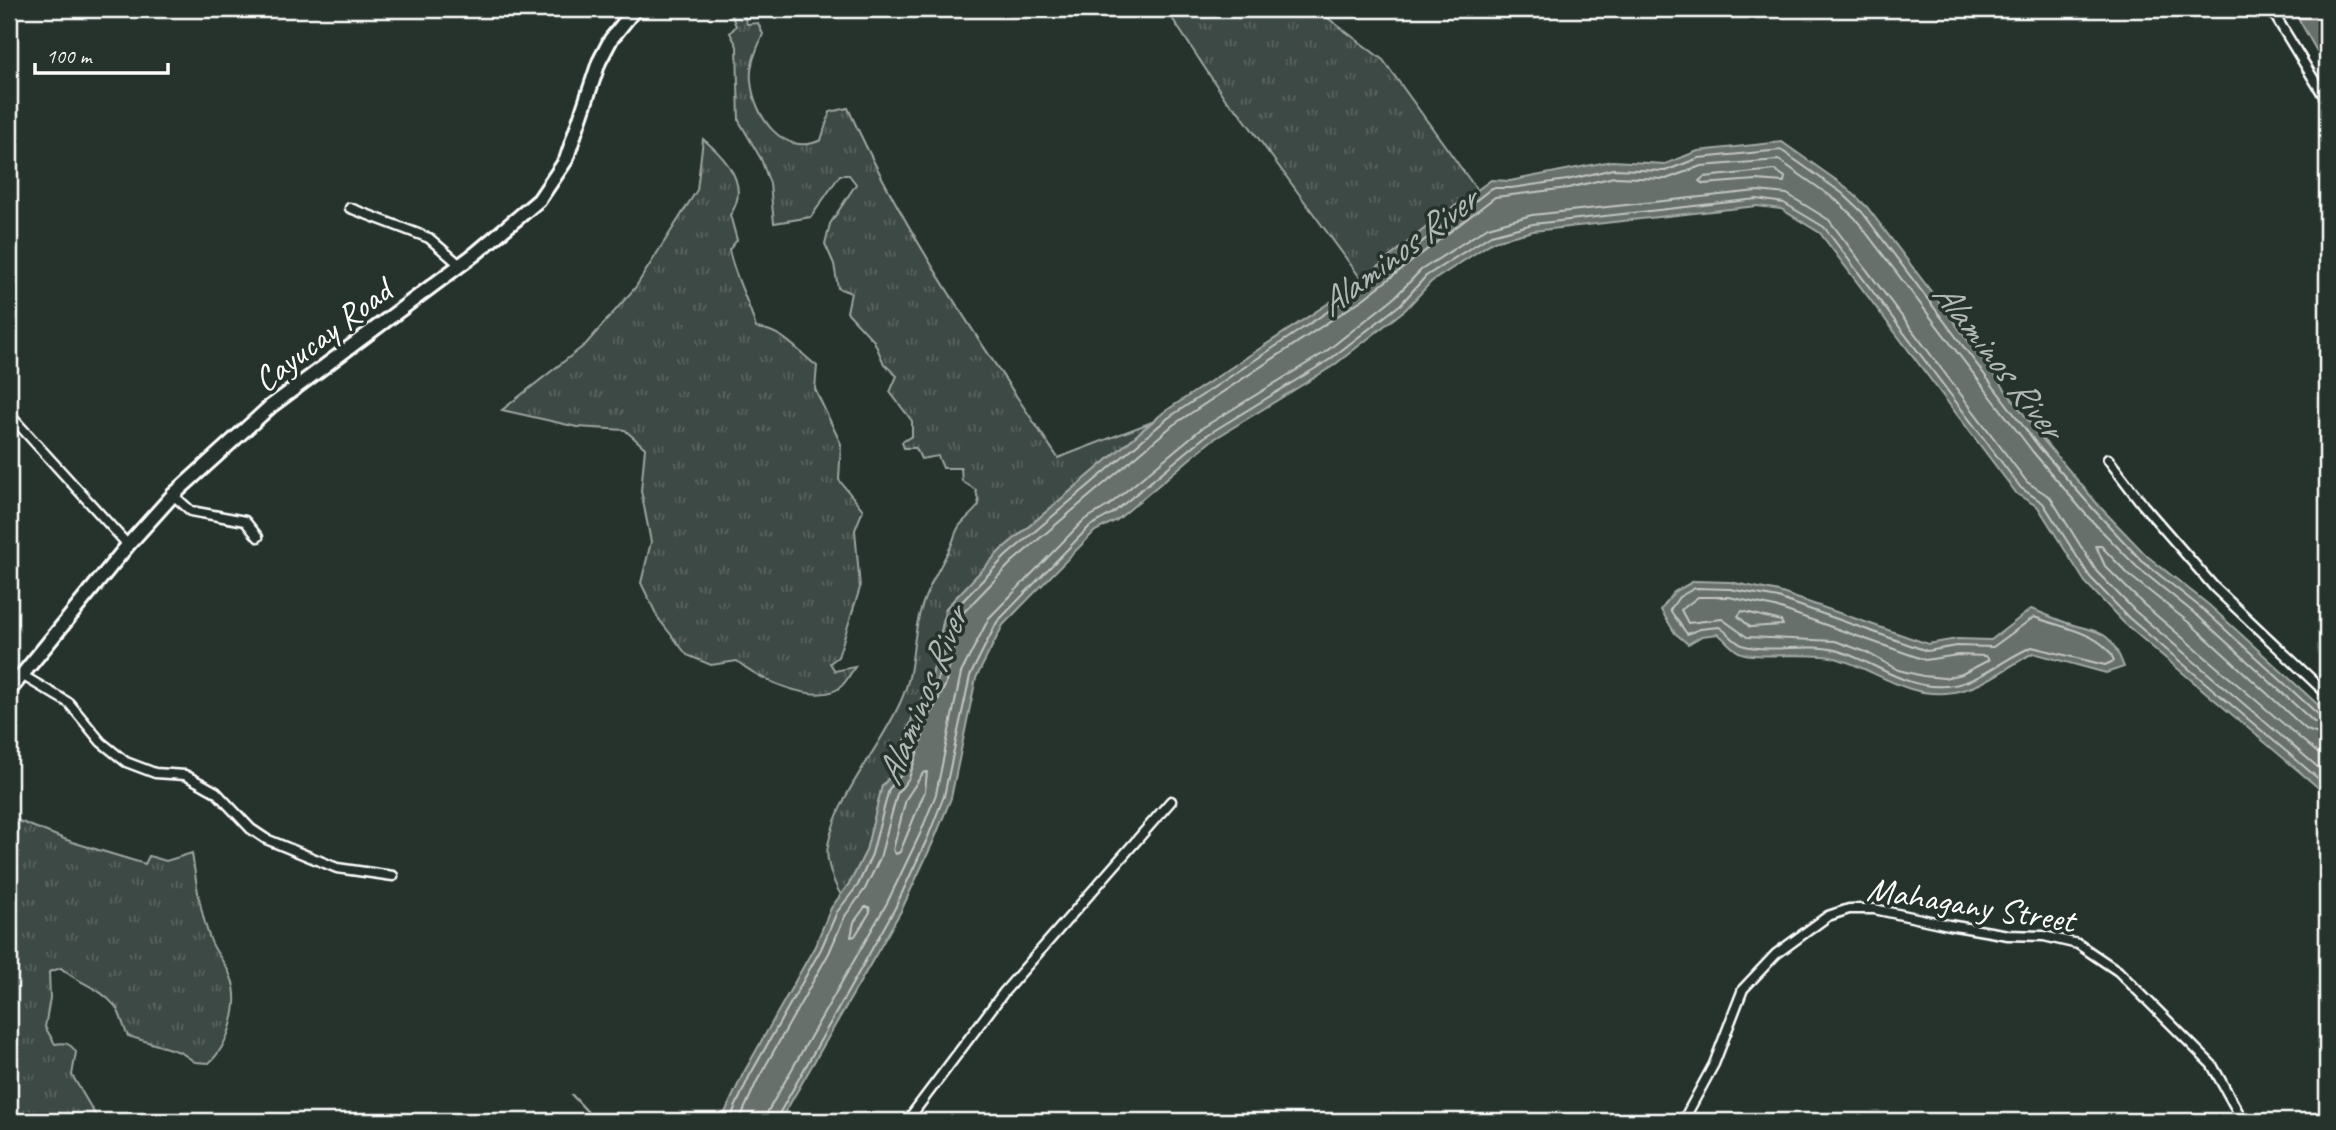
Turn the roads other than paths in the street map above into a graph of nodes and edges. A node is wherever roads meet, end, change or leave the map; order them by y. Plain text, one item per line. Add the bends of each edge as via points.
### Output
1 (635, 9) edge
2 (2272, 9) edge
3 (2327, 101) edge
4 (350, 208) dead end
5 (460, 265) junction
6 (9, 414) edge
7 (2108, 459) dead end
8 (173, 495) junction
9 (258, 537) dead end
10 (128, 545) junction
11 (20, 674) junction
12 (9, 691) edge
13 (2327, 694) edge
14 (1171, 802) dead end
15 (393, 876) dead end
16 (906, 1121) edge
17 (1683, 1121) edge
18 (2244, 1121) edge

1 - 5 street, Cayucay Road via 599,62 576,135 557,176 527,211
2 - 3 street
4 - 5 street via 429,238
5 - 8 street, Cayucay Road via 271,406
6 - 10 street
7 - 13 street via 2215,588
8 - 9 street via 191,511 245,521
8 - 10 street, Cayucay Road
10 - 11 street, Cayucay Road
11 - 12 street, Cayucay Road
11 - 15 street via 69,703 101,742 126,762 155,773 185,775 200,783 229,803 258,835 337,868
14 - 16 street via 1004,992
17 - 18 street, Mahagany Street via 1709,1074 1743,989 1776,954 1828,916 1849,909 1874,909 2078,944 2118,971 2212,1065

